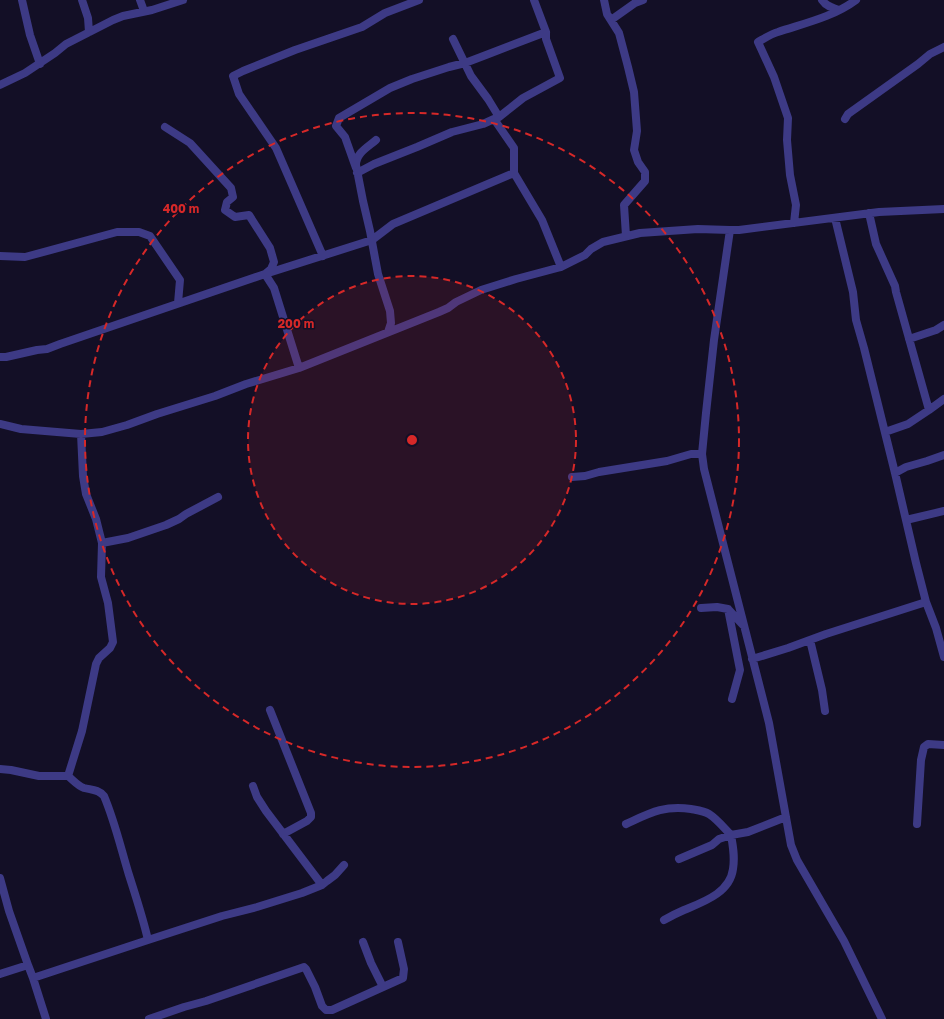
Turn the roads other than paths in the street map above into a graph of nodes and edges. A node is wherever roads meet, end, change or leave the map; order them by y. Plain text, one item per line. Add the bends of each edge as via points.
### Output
1 (22, 0) edge
2 (82, 0) edge
3 (140, 0) edge
4 (183, 0) edge
5 (419, 0) edge
6 (534, 0) edge
7 (604, 0) edge
8 (643, 0) edge
9 (822, 0) edge
10 (856, 0) edge
11 (839, 10) junction
12 (144, 11) junction
13 (611, 20) junction
14 (89, 32) junction
15 (546, 32) junction
16 (453, 39) dead end
17 (944, 47) edge
18 (465, 63) junction
19 (40, 64) junction
20 (0, 84) edge
21 (496, 118) junction
22 (845, 119) dead end
23 (165, 127) dead end
24 (376, 140) dead end
25 (357, 171) junction
26 (514, 173) junction
27 (944, 209) edge
28 (869, 213) junction
29 (835, 218) junction
30 (794, 223) junction
31 (730, 230) junction
32 (626, 236) junction
33 (372, 240) junction
34 (0, 256) edge
35 (323, 256) junction
36 (561, 266) junction
37 (265, 274) junction
38 (178, 304) junction
39 (391, 323) junction
40 (944, 325) edge
41 (398, 328) junction
42 (388, 332) junction
43 (909, 339) junction
44 (0, 357) edge
45 (299, 368) junction
46 (944, 399) edge
47 (929, 410) junction
48 (0, 424) edge
49 (885, 432) junction
50 (80, 434) junction
51 (702, 454) junction
52 (944, 455) edge
53 (895, 473) junction
54 (572, 477) dead end
55 (218, 497) dead end
56 (944, 511) edge
57 (906, 520) junction
58 (102, 543) junction
59 (926, 602) junction
60 (701, 608) dead end
61 (728, 609) junction
62 (744, 626) junction
63 (810, 640) junction
64 (944, 657) edge
65 (752, 658) junction
66 (732, 699) dead end
67 (270, 710) dead end
68 (825, 711) dead end
69 (944, 745) edge
70 (0, 770) edge
71 (68, 776) junction
72 (253, 786) dead end
73 (786, 817) junction
74 (626, 824) dead end
75 (917, 824) dead end
76 (283, 834) junction
77 (731, 835) junction
78 (679, 859) dead end
79 (344, 865) dead end
80 (0, 878) edge
81 (322, 885) junction
82 (664, 920) dead end
83 (148, 940) junction
84 (363, 942) dead end
85 (398, 942) dead end
86 (28, 965) junction
87 (0, 974) edge
88 (33, 978) junction
89 (383, 987) junction
90 (46, 1019) edge
91 (149, 1019) edge
92 (882, 1019) edge

1 - 19 street
2 - 14 street via 88,18
3 - 12 street
4 - 12 street
5 - 35 street via 385,13 362,27 295,50 233,76 239,94 276,148
6 - 15 street
7 - 13 street
8 - 13 street
9 - 11 street via 831,8
10 - 11 street
11 - 30 street via 776,32 758,42 774,76 788,118 790,175 796,205
12 - 14 street via 123,16
13 - 32 street via 619,32 634,92 637,131 634,150 645,172 645,181 624,205
14 - 19 street via 66,44
15 - 18 street
15 - 21 street via 546,39 560,78 523,98
16 - 18 street
17 - 22 street via 930,54 848,114
18 - 21 street via 488,99
18 - 25 street via 390,88 339,118 336,126 345,137
19 - 20 street
21 - 25 street via 452,132
21 - 26 street via 514,148
23 - 37 street via 190,143 231,188 233,197 227,202 225,210 235,217 249,215 259,229 274,262
24 - 25 street via 356,159
25 - 33 street
26 - 33 street via 393,224
26 - 36 street via 542,220
27 - 28 street
28 - 29 street
28 - 43 street via 876,244 894,284
29 - 30 street
29 - 49 street via 853,292 856,320
30 - 31 street
31 - 32 street via 698,229
31 - 51 street via 714,340
32 - 36 street via 603,242 585,255
33 - 35 street
33 - 39 street
34 - 38 street via 24,257 117,232 139,232 150,236 180,280
35 - 37 street
36 - 41 street via 481,290 448,308
37 - 38 street
37 - 45 street via 274,288
38 - 44 street via 47,349
39 - 41 street
39 - 42 street
40 - 43 street
41 - 42 street
42 - 45 street
43 - 47 street
45 - 50 street via 127,425 102,432
46 - 47 street
47 - 49 street via 908,424
48 - 50 street via 20,429
49 - 53 street
50 - 58 street via 84,487
51 - 54 street
51 - 62 street
52 - 53 street
53 - 57 street
55 - 58 street via 166,526
56 - 57 street
57 - 59 street
58 - 71 street via 101,574 113,644 96,664 82,731
59 - 63 street
59 - 64 street
60 - 61 street via 717,606
61 - 62 street
61 - 66 street via 740,670
62 - 65 street
63 - 65 street
63 - 68 street
65 - 73 street via 772,737
67 - 76 street via 311,813 307,821
69 - 75 street via 928,744 924,747
70 - 71 street via 39,776
71 - 83 street via 79,786 100,792 104,796
72 - 76 street via 261,804
73 - 77 street via 748,832
73 - 92 street via 791,845 797,860 844,941
74 - 77 street via 665,808 684,808 708,813
76 - 81 street
77 - 78 street
77 - 82 street via 734,854 733,870 728,883 705,901
79 - 81 street
80 - 86 street
81 - 83 street
83 - 88 street
84 - 89 street
85 - 89 street via 404,969 403,978
86 - 87 street
86 - 88 street
88 - 90 street
89 - 91 street via 338,1008 326,1010 304,967

